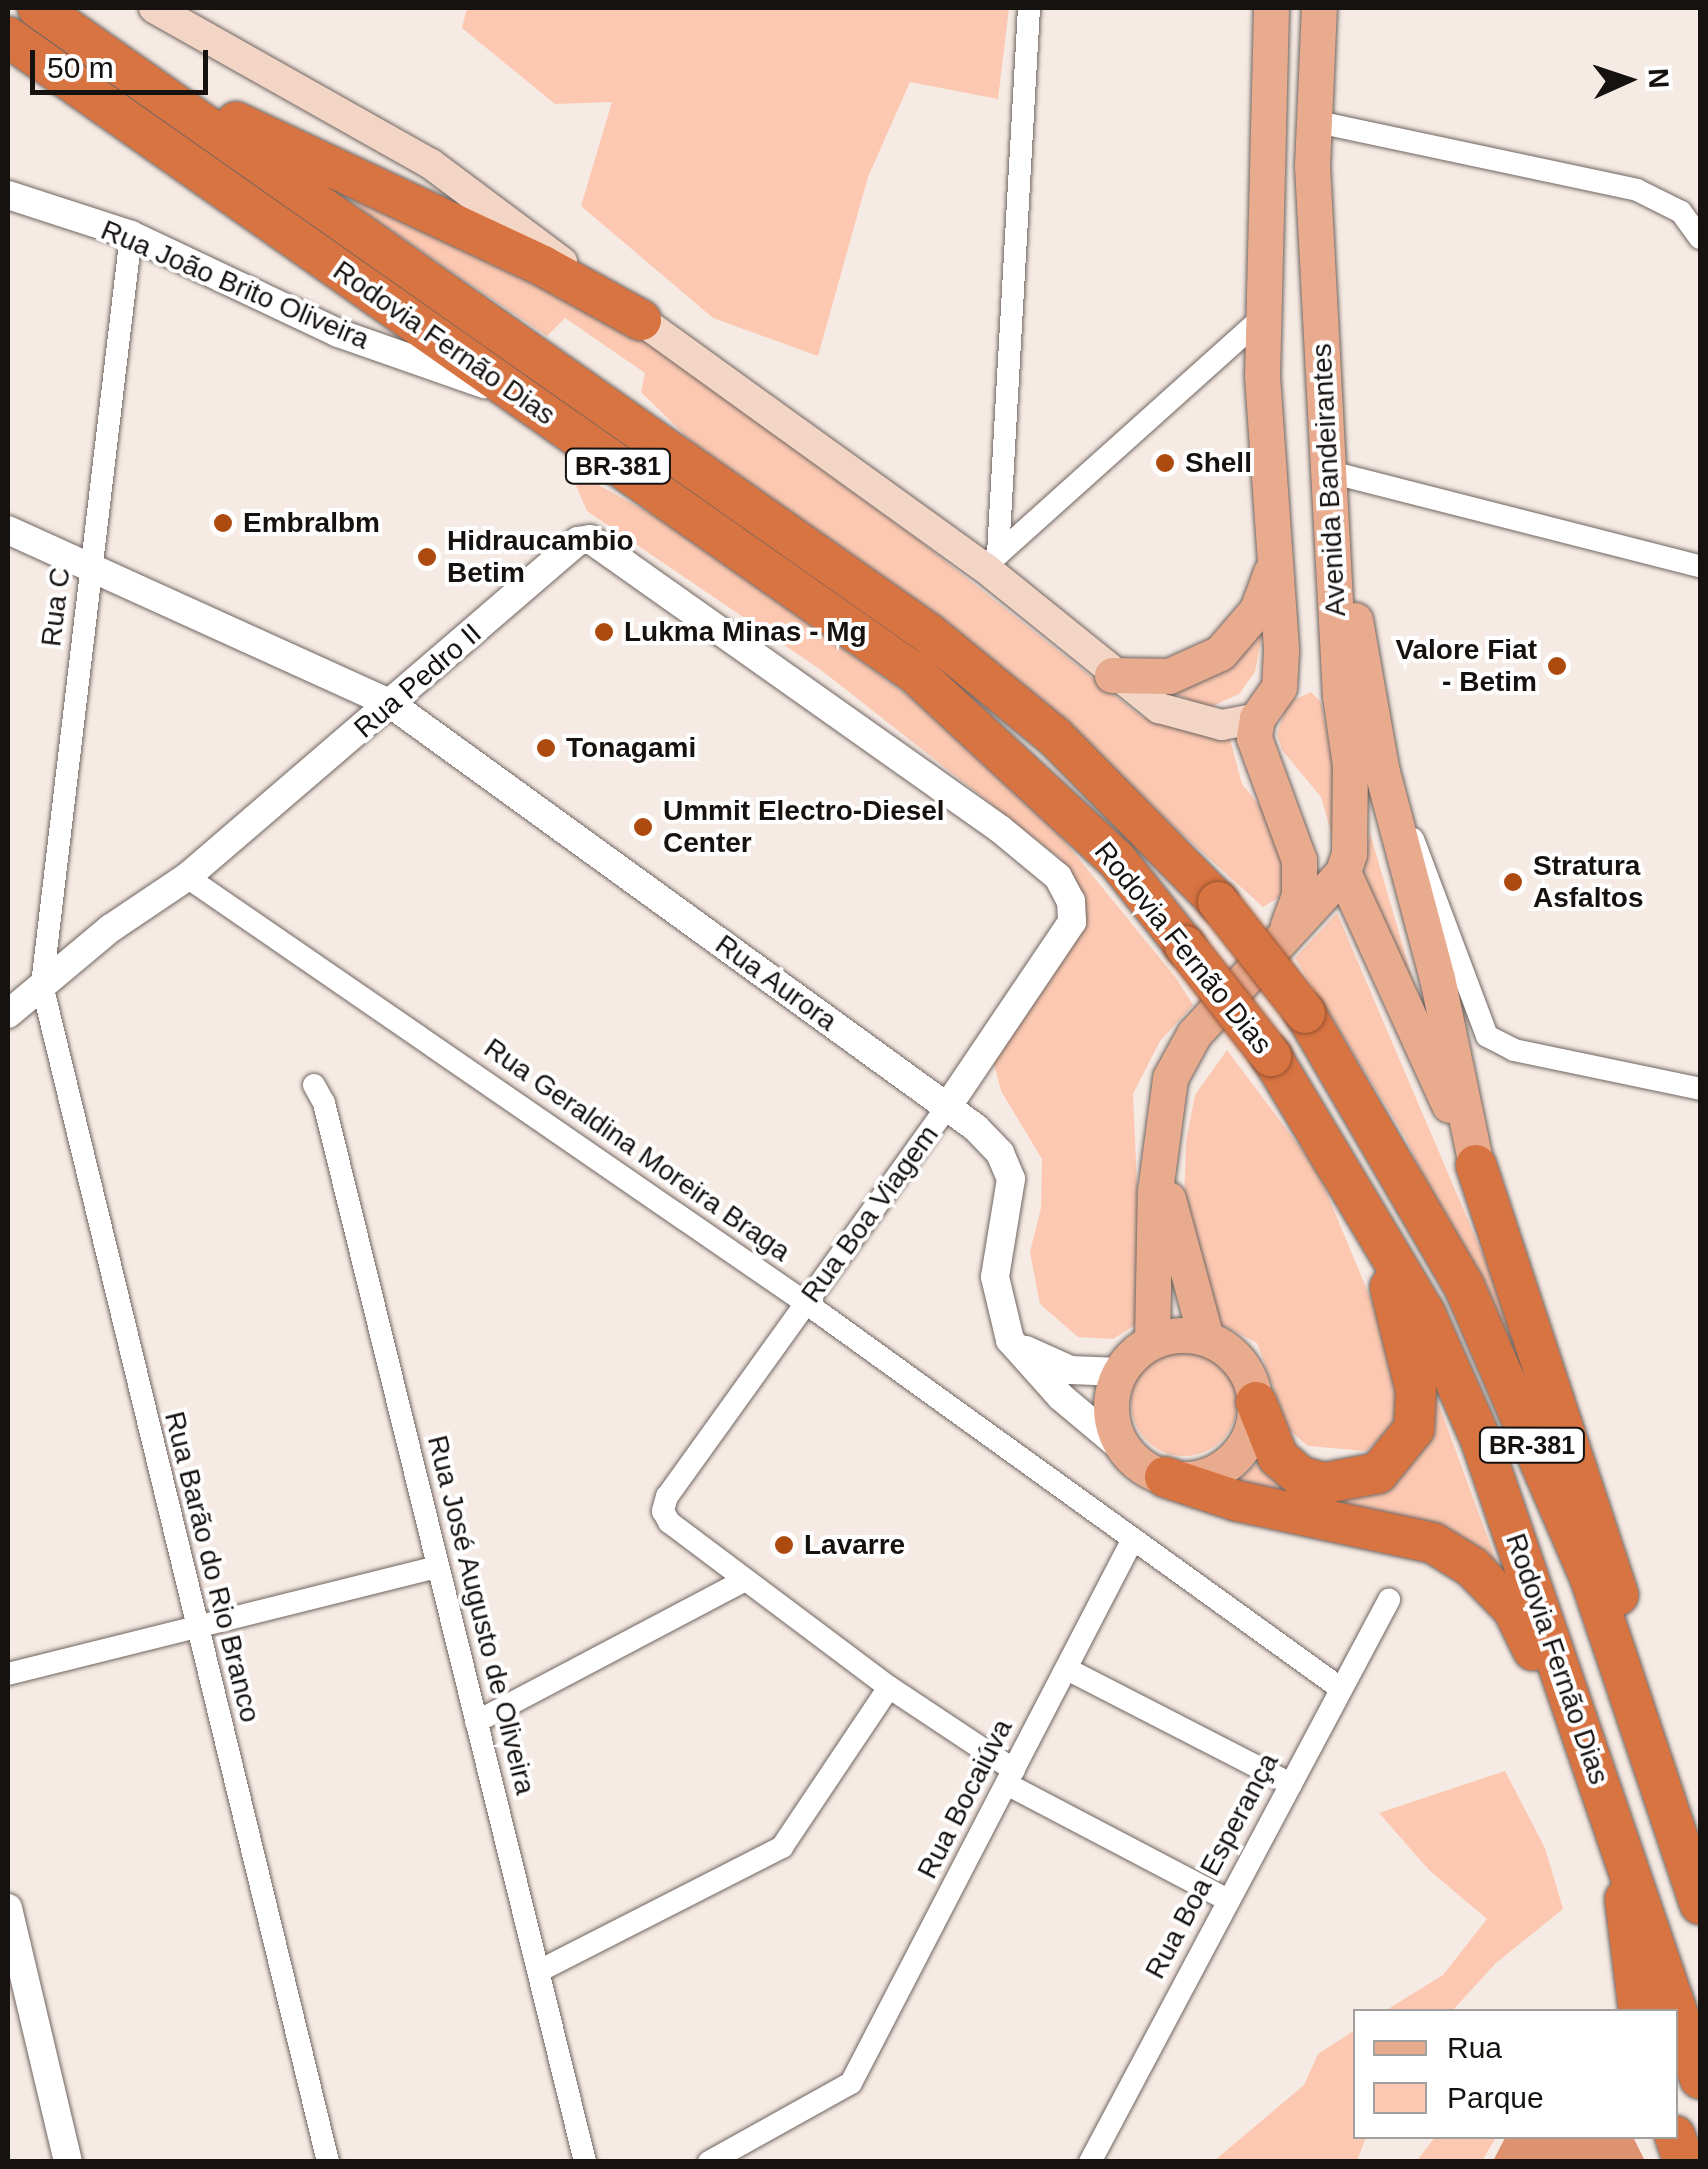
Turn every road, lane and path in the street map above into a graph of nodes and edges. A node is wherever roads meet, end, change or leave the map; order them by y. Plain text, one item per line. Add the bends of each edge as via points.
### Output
1 (154, 8) edge
2 (1029, 8) edge
3 (1270, 8) edge
4 (1319, 8) edge
5 (43, 11) edge
6 (8, 36) edge
7 (8, 62) edge
8 (64, 77) junction
9 (1314, 122) junction
10 (8, 196) edge
11 (130, 235) junction
12 (1700, 238) edge
13 (1262, 318) junction
14 (641, 320) junction
15 (518, 396) junction
16 (1269, 449) junction
17 (1330, 472) junction
18 (8, 530) edge
19 (1274, 556) junction
20 (991, 561) junction
21 (1700, 566) edge
22 (91, 570) junction
23 (1112, 676) junction
24 (1280, 687) junction
25 (1340, 696) junction
26 (392, 704) junction
27 (1258, 718) junction
28 (1380, 768) junction
29 (1343, 872) junction
30 (187, 877) junction
31 (1071, 901) joint
32 (1288, 927) junction
33 (42, 986) junction
34 (8, 1014) edge
35 (314, 1086) dead end
36 (1700, 1089) edge
37 (946, 1107) junction
38 (1160, 1152) junction
39 (1476, 1165) junction
40 (1364, 1207) junction
41 (806, 1303) junction
42 (1206, 1338) junction
43 (1010, 1340) junction
44 (1152, 1341) junction
45 (1120, 1372) junction
46 (1256, 1402) junction
47 (1130, 1456) junction
48 (1165, 1478) junction
49 (1132, 1542) junction
50 (437, 1567) junction
51 (745, 1580) junction
52 (1389, 1600) dead end
53 (195, 1626) junction
54 (1067, 1669) junction
55 (8, 1674) edge
56 (889, 1687) junction
57 (1340, 1688) junction
58 (476, 1722) junction
59 (1648, 1756) junction
60 (1010, 1777) junction
61 (1598, 1780) junction
62 (1291, 1784) junction
63 (1666, 1804) junction
64 (1623, 1850) junction
65 (1700, 1852) edge
66 (1226, 1899) junction
67 (1700, 1904) edge
68 (8, 1908) edge
69 (539, 1971) junction
70 (1638, 2009) edge
71 (1676, 2009) edge
72 (1678, 2014) edge
73 (1700, 2079) edge
74 (68, 2162) edge
75 (328, 2162) edge
76 (585, 2162) edge
77 (709, 2162) edge
78 (1090, 2162) edge

1 - 14 main road, BR-381 via 431,164
2 - 20 street
3 - 13 main road, Avenida Bandeirantes
4 - 9 main road, Avenida Bandeirantes
5 - 14 highway, BR-381 via 247,128 543,266
5 - 59 highway, Rodovia Fernão Dias / BR-381, bridge via 928,633 1054,736 1218,902 1305,1013 1464,1286 1591,1580
6 - 8 highway, Rodovia Fernão Dias / BR-381
7 - 8 highway, BR-381
8 - 15 highway, Rodovia Fernão Dias / BR-381
9 - 12 street via 1637,190 1681,212
9 - 17 main road, Avenida Bandeirantes
10 - 11 street, Rua João Brito Oliveira
11 - 15 street, Rua João Brito Oliveira via 338,333
11 - 22 street, Rua C
13 - 16 main road, Avenida Bandeirantes
13 - 20 street
14 - 20 main road, BR-381
15 - 40 highway, Rodovia Fernão Dias / BR-381, bridge via 917,674 1116,859 1271,1056
16 - 17 main road
16 - 19 main road, Avenida Bandeirantes
17 - 21 street
17 - 25 main road, Avenida Bandeirantes
17 - 28 main road
18 - 22 street, Rua Aurora
19 - 23 main road via 1257,610 1220,653 1168,676
19 - 24 main road, Avenida Bandeirantes
20 - 23 main road, BR-381
22 - 26 street, Rua Aurora
22 - 33 street, Rua C
23 - 27 main road, BR-381 via 1193,722
24 - 25 main road via 1310,676
24 - 27 main road
25 - 29 main road, Avenida Bandeirantes via 1353,812
26 - 30 street, Rua Pedro II
26 - 31 street, Rua Pedro II via 578,541 601,542 1000,829 1058,877
26 - 37 street, Rua Aurora
27 - 32 main road via 1258,764 1290,824 1299,860
28 - 36 street via 1428,873 1487,1036 1514,1050
28 - 39 main road via 1437,978
29 - 32 main road
29 - 39 main road
30 - 33 street, Rua Pedro II
30 - 41 street, Rua Geraldina Moreira Braga
31 - 37 street, Rua Boa Viagem via 1072,922
32 - 38 main road via 1194,1034 1170,1078
33 - 34 street, Rua Pedro II
33 - 53 street, Rua Barão do Rio Branco
35 - 50 street, Rua José Augusto de Oliveira via 324,1103
37 - 41 street, Rua Boa Viagem
37 - 43 street, Rua Aurora via 1000,1153 1011,1178 996,1277
38 - 42 main road
38 - 44 main road
39 - 59 highway via 1610,1558
40 - 46 highway, BR-381 via 1404,1330 1416,1391 1414,1429 1378,1473 1326,1483 1301,1476 1278,1456
40 - 61 highway, Rodovia Fernão Dias / BR-381 via 1425,1313 1482,1440
41 - 49 street, Rua Geraldina Moreira Braga
41 - 51 street, Rua Boa Viagem via 668,1496 669,1522
42 - 44 main road
42 - 46 main road via 1240,1362
43 - 45 street via 1055,1365
43 - 47 street, Rua Aurora via 1061,1398
44 - 45 main road
45 - 47 main road via 1112,1415
46 - 48 main road via 1245,1446 1230,1463 1210,1475
47 - 48 main road
48 - 61 highway via 1237,1501 1434,1543 1472,1567 1513,1610
49 - 54 street, Rua Bocaiúva
49 - 57 street, Rua Geraldina Moreira Braga
50 - 53 street
50 - 58 street, Rua José Augusto de Oliveira
51 - 56 street
51 - 58 street
52 - 57 street, Rua Boa Esperança
53 - 55 street
53 - 75 street, Rua Barão do Rio Branco
54 - 60 street, Rua Bocaiúva
54 - 62 street
56 - 60 street
56 - 69 street via 782,1848
57 - 62 street, Rua Boa Esperança
58 - 69 street, Rua José Augusto de Oliveira
59 - 63 highway, Rodovia Fernão Dias / BR-381
60 - 66 street
60 - 77 street, Rua Bocaiúva via 851,2083
61 - 64 highway, Rodovia Fernão Dias / BR-381
62 - 66 street, Rua Boa Esperança
63 - 65 highway, BR-381
63 - 67 highway, Rodovia Fernão Dias / BR-381
64 - 70 highway via 1629,1964
64 - 71 highway, Rodovia Fernão Dias / BR-381
66 - 78 street, Rua Boa Esperança
68 - 74 street
69 - 76 street, Rua José Augusto de Oliveira
72 - 73 highway, Rodovia Fernão Dias / BR-381

